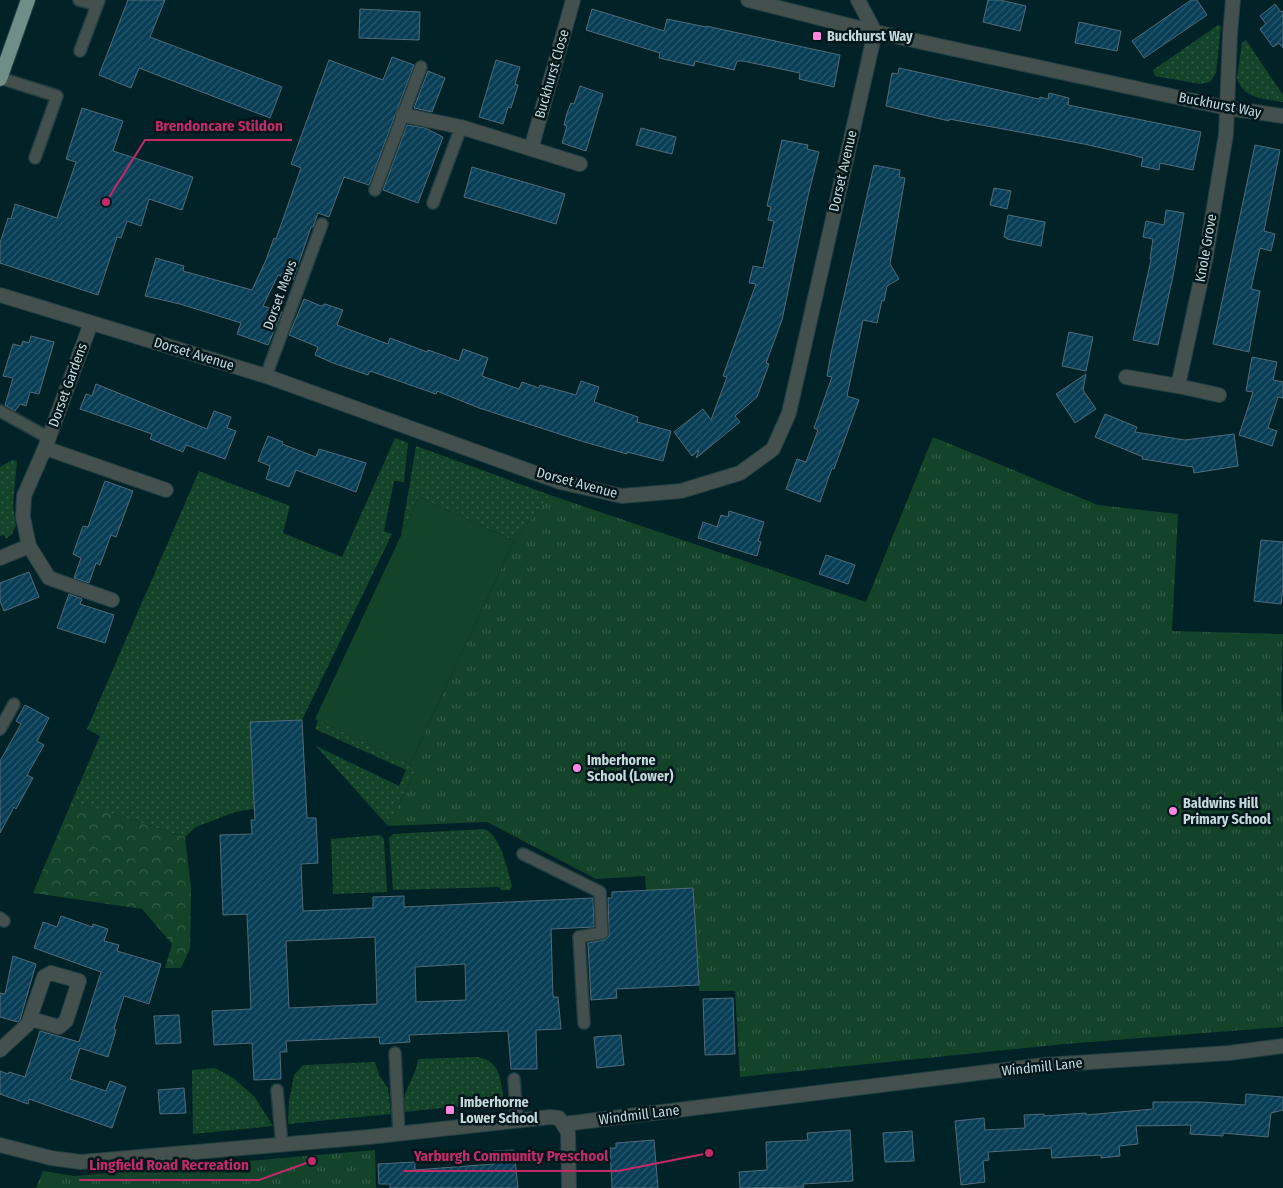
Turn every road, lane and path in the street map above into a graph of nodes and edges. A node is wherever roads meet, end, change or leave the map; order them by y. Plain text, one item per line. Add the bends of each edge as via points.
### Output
1 (28, 0) edge
2 (80, 0) edge
3 (573, 0) edge
4 (748, 0) edge
5 (858, 0) edge
6 (1234, 0) edge
7 (768, 2) edge
8 (98, 3) edge
9 (875, 32) junction
10 (80, 51) dead end
11 (421, 67) dead end
12 (0, 79) edge
13 (1227, 108) junction
14 (403, 115) junction
15 (1283, 116) edge
16 (461, 127) junction
17 (531, 149) junction
18 (35, 158) dead end
19 (580, 164) dead end
20 (375, 190) dead end
21 (432, 203) dead end
22 (322, 224) dead end
23 (0, 295) edge
24 (91, 323) junction
25 (266, 376) junction
26 (1126, 377) dead end
27 (1178, 386) junction
28 (1219, 395) dead end
29 (0, 411) edge
30 (47, 443) junction
31 (166, 490) dead end
32 (29, 546) junction
33 (0, 558) edge
34 (112, 600) dead end
35 (14, 704) dead end
36 (0, 729) edge
37 (523, 854) dead end
38 (31, 1019) dead end
39 (584, 1023) dead end
40 (1283, 1046) edge
41 (0, 1050) edge
42 (394, 1053) dead end
43 (514, 1079) dead end
44 (277, 1090) dead end
45 (517, 1120) junction
46 (564, 1124) junction
47 (399, 1134) junction
48 (0, 1145) edge
49 (282, 1145) junction
50 (569, 1188) edge

1 - 12 highway
2 - 8 lane
3 - 17 street, Buckhurst Close
4 - 7 street, Buckhurst Way
5 - 9 street
6 - 13 street, Knole Grove
7 - 9 street, Buckhurst Way
8 - 10 lane
9 - 13 street, Buckhurst Way
9 - 25 street, Dorset Avenue via 789,413 772,449 740,474 681,491 622,496 560,482
11 - 14 lane
12 - 18 lane via 57,96
13 - 15 street, Buckhurst Way
13 - 27 street, Knole Grove via 1226,134 1206,256
14 - 16 street
14 - 20 lane
16 - 17 street
16 - 21 lane
17 - 19 street
22 - 25 lane, Dorset Mews
23 - 24 street, Dorset Avenue
24 - 25 street, Dorset Avenue
24 - 30 street, Dorset Gardens
26 - 27 street
27 - 28 street
29 - 30 lane
30 - 31 street
30 - 32 street, Dorset Gardens via 24,496 23,518
32 - 33 street
32 - 34 street, Dorset Gardens via 49,578
35 - 36 lane
37 - 39 lane via 600,892 602,933 579,937
38 - 41 street
40 - 46 street, Windmill Lane via 1044,1066
42 - 47 lane
43 - 45 lane
44 - 49 lane
45 - 46 street, Windmill Lane via 550,1117 559,1118
45 - 47 street, Windmill Lane
46 - 50 street via 568,1132
47 - 49 street, Windmill Lane
48 - 49 street, Windmill Lane via 81,1162

